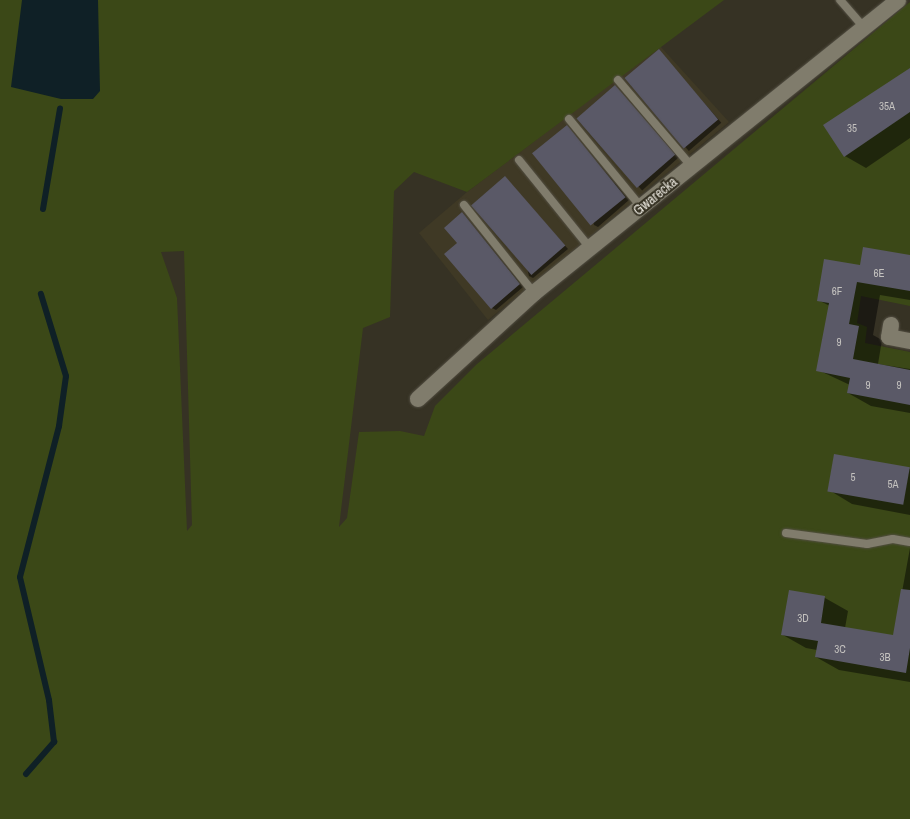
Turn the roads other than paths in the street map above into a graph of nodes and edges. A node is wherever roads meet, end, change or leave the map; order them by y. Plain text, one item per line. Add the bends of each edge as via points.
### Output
1 (840, 0) edge
2 (898, 0) edge
3 (864, 28) junction
4 (618, 80) dead end
5 (569, 119) dead end
6 (519, 160) dead end
7 (692, 167) junction
8 (464, 205) dead end
9 (642, 207) junction
10 (590, 248) junction
11 (534, 293) junction
12 (891, 325) dead end
13 (910, 341) edge
14 (418, 399) dead end
15 (786, 533) dead end
16 (910, 542) edge

1 - 3 lane
2 - 3 street, Gwarecka
3 - 7 street, Gwarecka
4 - 7 lane
5 - 9 lane
6 - 10 lane
7 - 9 street, Gwarecka
8 - 11 lane
9 - 10 street, Gwarecka
10 - 11 street, Gwarecka
11 - 14 street, Gwarecka
12 - 13 street via 889,337
15 - 16 lane via 866,544 893,539

